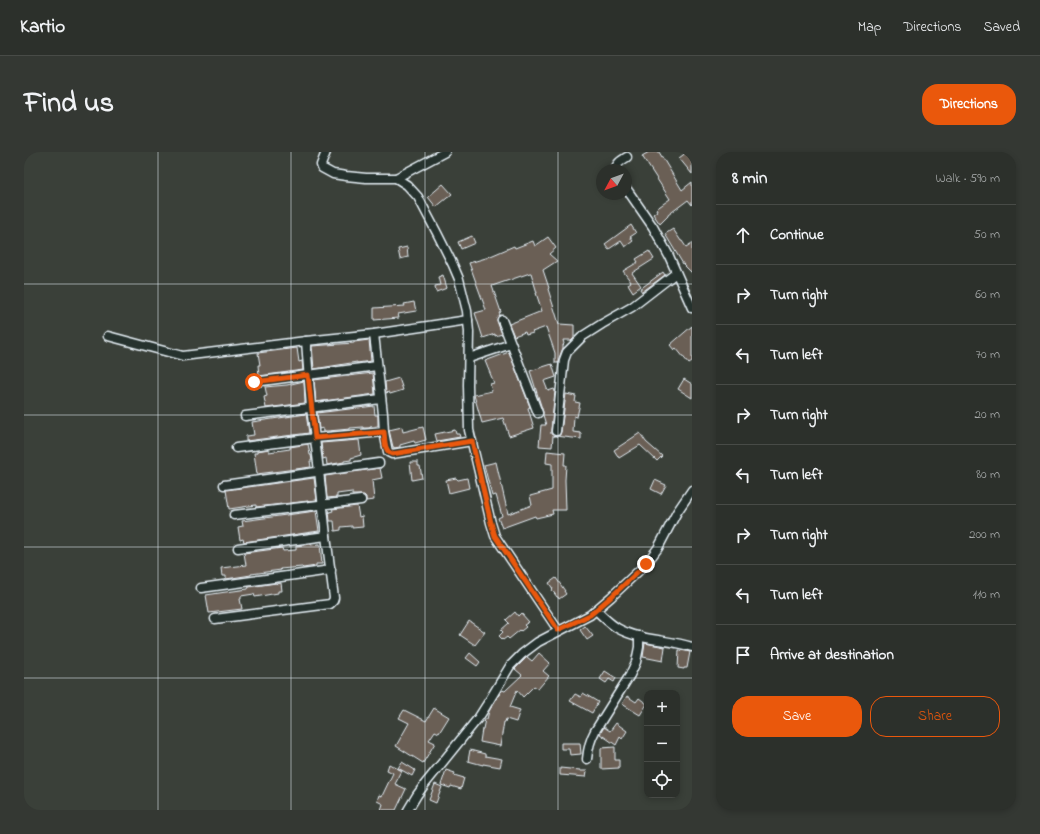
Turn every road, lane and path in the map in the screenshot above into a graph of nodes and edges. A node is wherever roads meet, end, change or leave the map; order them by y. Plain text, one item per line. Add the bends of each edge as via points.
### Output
1 (326, 152) edge
2 (445, 152) edge
3 (627, 157) dead end
4 (617, 164) edge
5 (396, 178) junction
6 (632, 197) edge
7 (676, 273) junction
8 (691, 305) edge
9 (468, 320) junction
10 (502, 320) dead end
11 (374, 334) junction
12 (108, 336) dead end
13 (306, 341) junction
14 (511, 344) junction
15 (469, 358) junction
16 (377, 366) junction
17 (308, 375) junction
18 (254, 382) dead end
19 (381, 399) junction
20 (311, 407) junction
21 (538, 413) dead end
22 (245, 416) dead end
23 (556, 431) dead end
24 (384, 432) junction
25 (315, 438) junction
26 (472, 441) junction
27 (236, 448) dead end
28 (379, 463) dead end
29 (319, 471) junction
30 (224, 485) dead end
31 (692, 490) edge
32 (361, 500) dead end
33 (323, 504) junction
34 (234, 516) dead end
35 (326, 536) junction
36 (238, 548) dead end
37 (331, 570) junction
38 (201, 588) dead end
39 (596, 610) junction
40 (215, 619) dead end
41 (558, 630) junction
42 (639, 636) junction
43 (692, 647) edge
44 (587, 759) dead end
45 (408, 810) edge

1 - 5 street via 321,167 333,174
2 - 5 street
3 - 4 street
5 - 9 street via 418,198 437,233 459,279
6 - 7 street via 670,256
7 - 8 street
7 - 23 street via 632,307 583,336 570,347 564,360
9 - 11 street
9 - 15 street
10 - 14 street
11 - 13 street
11 - 16 street
12 - 13 street via 183,356
13 - 17 street
14 - 15 street
14 - 21 street
15 - 26 street via 469,430
16 - 17 street
16 - 19 street
17 - 18 street
17 - 20 street
19 - 20 street
19 - 24 street
20 - 22 street
20 - 25 street
24 - 25 street
24 - 26 street via 387,450 392,454
25 - 27 street
25 - 29 street
26 - 41 street via 495,536
28 - 29 street
29 - 30 street
29 - 33 street
31 - 39 street via 652,557
32 - 33 street
33 - 34 street
33 - 35 street
35 - 36 street
35 - 37 street
37 - 38 street
37 - 40 street via 334,598 330,604
39 - 41 street
39 - 42 street via 610,624
41 - 45 street via 530,647 510,666 479,717 425,784
42 - 43 street
42 - 44 street via 636,662 592,735

